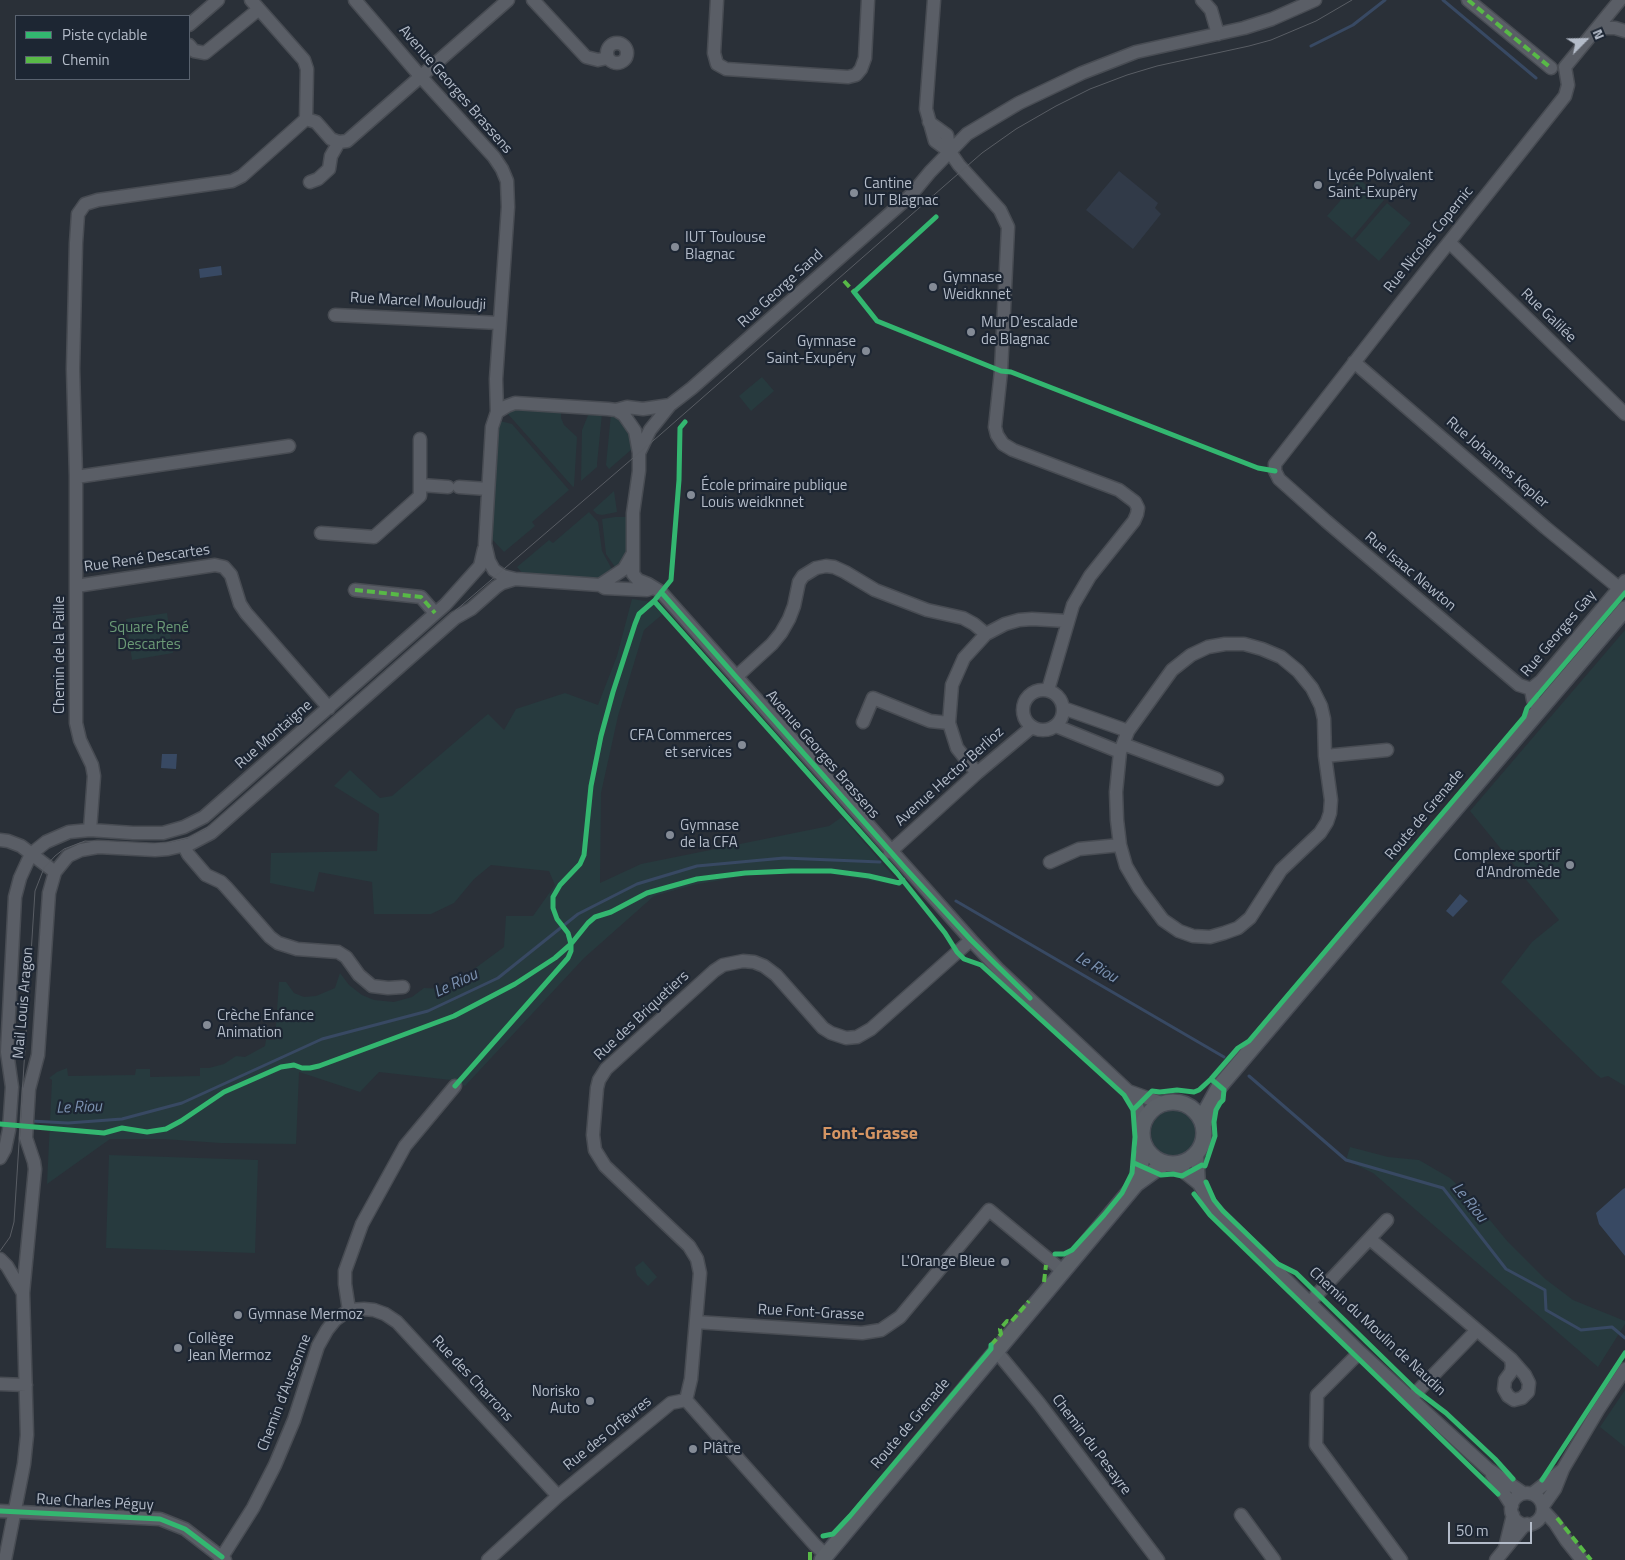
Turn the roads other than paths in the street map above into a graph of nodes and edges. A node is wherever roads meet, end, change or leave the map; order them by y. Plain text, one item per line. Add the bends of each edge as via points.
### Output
1 (218, 0) edge
2 (354, 0) edge
3 (508, 0) edge
4 (533, 0) edge
5 (717, 0) edge
6 (868, 0) edge
7 (934, 0) edge
8 (1202, 0) edge
9 (1315, 0) edge
10 (1468, 0) edge
11 (1623, 1) edge
12 (255, 4) edge
13 (190, 24) edge
14 (1597, 28) junction
15 (1625, 32) edge
16 (1218, 34) junction
17 (190, 46) edge
18 (608, 58) dead end
19 (1551, 68) dead end
20 (421, 77) junction
21 (306, 119) junction
22 (339, 142) junction
23 (950, 152) junction
24 (310, 182) dead end
25 (1449, 242) junction
26 (335, 314) dead end
27 (499, 323) junction
28 (1354, 362) junction
29 (497, 391) junction
30 (515, 403) junction
31 (670, 405) junction
32 (616, 410) junction
33 (498, 412) junction
34 (1625, 414) edge
35 (420, 439) dead end
36 (290, 446) dead end
37 (639, 453) junction
38 (1275, 471) joint
39 (76, 477) junction
40 (421, 485) junction
41 (488, 489) junction
42 (321, 533) dead end
43 (485, 544) junction
44 (634, 551) junction
45 (515, 580) junction
46 (1622, 584) edge
47 (76, 586) junction
48 (600, 586) junction
49 (650, 587) junction
50 (355, 590) dead end
51 (1625, 610) edge
52 (435, 614) junction
53 (1067, 621) junction
54 (986, 634) junction
55 (736, 677) junction
56 (1531, 689) junction
57 (1048, 690) junction
58 (329, 708) junction
59 (1064, 708) junction
60 (1540, 711) junction
61 (863, 722) dead end
62 (949, 723) junction
63 (1056, 726) junction
64 (1032, 727) junction
65 (1128, 731) junction
66 (1122, 748) junction
67 (1387, 750) dead end
68 (1325, 756) junction
69 (977, 773) junction
70 (1217, 779) dead end
71 (90, 830) junction
72 (0, 840) edge
73 (1120, 844) junction
74 (184, 846) junction
75 (890, 852) junction
76 (31, 854) junction
77 (1050, 862) dead end
78 (55, 872) junction
79 (970, 940) junction
80 (403, 986) dead end
81 (455, 1086) dead end
82 (1219, 1087) junction
83 (1128, 1091) junction
84 (1161, 1103) junction
85 (1186, 1104) junction
86 (1143, 1123) junction
87 (1204, 1124) junction
88 (1145, 1146) junction
89 (1196, 1154) junction
90 (0, 1158) edge
91 (1169, 1164) junction
92 (1136, 1184) junction
93 (1199, 1184) junction
94 (1387, 1220) dead end
95 (1370, 1239) junction
96 (27, 1254) junction
97 (2, 1265) edge
98 (1064, 1272) junction
99 (24, 1293) junction
100 (1309, 1303) junction
101 (349, 1310) junction
102 (696, 1322) junction
103 (1477, 1330) junction
104 (997, 1352) junction
105 (1360, 1352) junction
106 (1510, 1358) dead end
107 (1625, 1369) edge
108 (0, 1384) edge
109 (26, 1385) junction
110 (1411, 1398) junction
111 (686, 1400) junction
112 (1488, 1469) junction
113 (1563, 1469) junction
114 (1527, 1493) junction
115 (558, 1496) junction
116 (1543, 1508) junction
117 (0, 1511) edge
118 (1512, 1511) junction
119 (14, 1512) junction
120 (1241, 1515) dead end
121 (1531, 1523) junction
122 (1566, 1540) junction
123 (1505, 1548) junction
124 (824, 1558) edge
125 (223, 1559) edge
126 (5, 1560) edge
127 (488, 1560) edge
128 (1158, 1560) edge
129 (1274, 1560) edge
130 (1401, 1560) edge
131 (1496, 1560) edge
132 (1582, 1560) edge

1 - 13 street
2 - 20 street, Avenue Georges Brassens
3 - 20 street
4 - 18 street via 586,57
5 - 6 street via 714,53 718,64 726,69 848,77 862,69 865,58
7 - 23 street via 926,108 934,142
8 - 16 street via 1211,10
9 - 16 street, Rue George Sand via 1272,19
10 - 19 street
11 - 14 street, Rue Nicolas Copernic
12 - 17 street via 205,53 194,51
12 - 21 street via 304,60 307,69
14 - 15 street via 1615,28
14 - 25 street, Rue Nicolas Copernic via 1565,67 1568,85 1565,96
16 - 23 street, Rue George Sand via 1136,52 1082,72 1018,103 967,134
20 - 22 street via 356,134 347,141
20 - 27 street, Avenue Georges Brassens via 494,156 507,181
21 - 22 street via 316,122
21 - 39 street, Chemin de la Paille via 242,176 232,181 98,200 85,204 78,214 73,369
22 - 24 street via 331,156 330,169
23 - 31 street, Rue George Sand via 911,195
23 - 53 street via 1000,210 1008,227 997,435 1012,450 1119,490 1138,508 1134,521 1081,590
25 - 28 street, Rue Nicolas Copernic
25 - 34 street, Rue Galilée
26 - 27 street, Rue Marcel Mouloudji
27 - 29 street, Avenue Georges Brassens
28 - 38 street, Rue Nicolas Copernic via 1279,458
28 - 46 street, Rue Johannes Kepler via 1546,528
29 - 30 street
29 - 33 street, Avenue Georges Brassens
30 - 32 street
30 - 33 street
31 - 32 street
31 - 37 street, Rue George Sand via 650,430
32 - 37 street via 632,425
33 - 41 street, Avenue Georges Brassens via 492,427
35 - 40 street
36 - 39 street
37 - 44 street via 633,514
38 - 56 street, Rue Isaac Newton via 1278,479 1333,528 1519,685
39 - 47 street, Chemin de la Paille
40 - 41 street
40 - 42 street via 420,496 374,537
41 - 43 street, Avenue Georges Brassens
43 - 45 street via 494,570
43 - 52 street, Rue Montaigne via 480,566
44 - 48 street via 624,569
44 - 49 street, Avenue Georges Brassens via 633,574
45 - 48 street
45 - 74 street, Rue Montaigne via 496,586 471,609 455,618 217,828
46 - 56 street, Rue Georges Gay
47 - 58 street, Rue René Descartes via 215,565 224,567 231,575 246,613
47 - 71 street, Chemin de la Paille via 76,723 94,776
48 - 49 street
49 - 55 street, Avenue Georges Brassens via 661,592
50 - 52 street via 421,597
51 - 60 main road, Route de Grenade
52 - 58 street, Rue Montaigne
53 - 54 street via 1018,620
53 - 57 street
54 - 55 street via 963,618 927,610 826,566 803,576 781,633
54 - 62 street via 964,658 956,673
55 - 75 street, Avenue Georges Brassens
56 - 60 street, Rue Georges Gay
57 - 59 street via 1055,693
57 - 64 street via 1032,692 1026,698 1023,714
58 - 71 street, Rue Montaigne via 211,812 191,824 163,833
59 - 63 street via 1061,721
59 - 65 street
60 - 82 main road, Route de Grenade
61 - 62 street via 873,698 930,721
62 - 69 street via 957,748
63 - 64 street via 1048,730
63 - 66 street
64 - 69 street, Avenue Hector Berlioz
65 - 66 street
65 - 68 street via 1172,670 1191,655 1208,647 1244,644 1281,657 1312,688 1324,719
66 - 70 street
66 - 73 street via 1116,792
67 - 68 street
68 - 73 street via 1331,800 1327,822 1310,844 1281,870 1250,918 1238,928 1210,937 1193,936 1163,920 1126,866
69 - 75 street, Avenue Hector Berlioz
71 - 76 street, Rue Montaigne via 61,834
72 - 76 street via 15,843
73 - 77 street via 1078,849
74 - 78 street, Rue Montaigne via 155,850 90,848 68,856
74 - 80 street via 206,875 226,887 278,943 297,949 338,952 372,986
75 - 79 street, Avenue Georges Brassens
76 - 78 street
76 - 90 street, Mail Louis Aragon via 15,897 7,1052 12,1088 10,1130
78 - 96 street, Mail Louis Aragon via 49,893 38,1055 29,1089 26,1138 35,1168
79 - 83 street, Avenue Georges Brassens
79 - 102 street, Rue des Briquetiers via 871,1029 857,1037 838,1037 823,1028 764,966 743,961 723,965 606,1069 597,1088 595,1150 605,1166 689,1246 697,1259 700,1273
81 - 101 street via 404,1146 362,1224 345,1271
82 - 85 main road via 1207,1096
82 - 87 main road
83 - 84 street, Avenue Georges Brassens
83 - 86 street, Avenue Georges Brassens
84 - 85 main road via 1176,1101
84 - 86 main road via 1150,1111
85 - 87 main road via 1197,1112
86 - 88 main road
87 - 89 main road via 1203,1142
88 - 91 main road via 1153,1157
88 - 92 main road
89 - 91 main road via 1186,1161
89 - 93 street, Chemin du Moulin de Naudin
91 - 92 main road
91 - 93 street, Chemin du Moulin de Naudin
92 - 98 main road, Route de Grenade
93 - 100 street, Chemin du Moulin de Naudin via 1212,1207
94 - 95 street
95 - 100 street
95 - 103 street
96 - 97 street via 22,1259
96 - 99 street, Mail Louis Aragon
97 - 99 street
98 - 102 street, Rue Font-Grasse via 990,1210 900,1317 881,1330 862,1333
98 - 104 main road, Route de Grenade
99 - 109 street, Mail Louis Aragon
100 - 105 street, Chemin du Moulin de Naudin
101 - 115 street, Rue des Charrons via 374,1310 397,1322
101 - 125 street, Chemin d'Aussonne via 335,1320 318,1346 294,1420 275,1465
102 - 111 street, Rue des Briquetiers
103 - 106 street
103 - 110 street
104 - 124 main road, Route de Grenade
104 - 128 street, Chemin du Pesayre
105 - 110 street, Chemin du Moulin de Naudin
105 - 130 street via 1317,1395 1316,1445
107 - 113 street
108 - 109 street
109 - 119 street, Mail Louis Aragon via 27,1435
110 - 112 street, Chemin du Moulin de Naudin
111 - 115 street, Rue des Orfèvres via 671,1403
111 - 124 street
112 - 114 street, Chemin du Moulin de Naudin
112 - 118 street, Chemin du Moulin de Naudin
113 - 114 street
113 - 116 street
114 - 116 street via 1537,1496
114 - 118 street via 1515,1498
115 - 127 street, Rue des Orfèvres
116 - 121 street via 1542,1514
116 - 122 street
117 - 119 street, Rue Charles Péguy
118 - 121 street via 1518,1522
118 - 123 street
119 - 125 street, Rue Charles Péguy via 160,1519 184,1529
119 - 126 street, Mail Louis Aragon
120 - 129 street
121 - 122 street via 1551,1528
121 - 123 street
122 - 132 street
123 - 131 street

